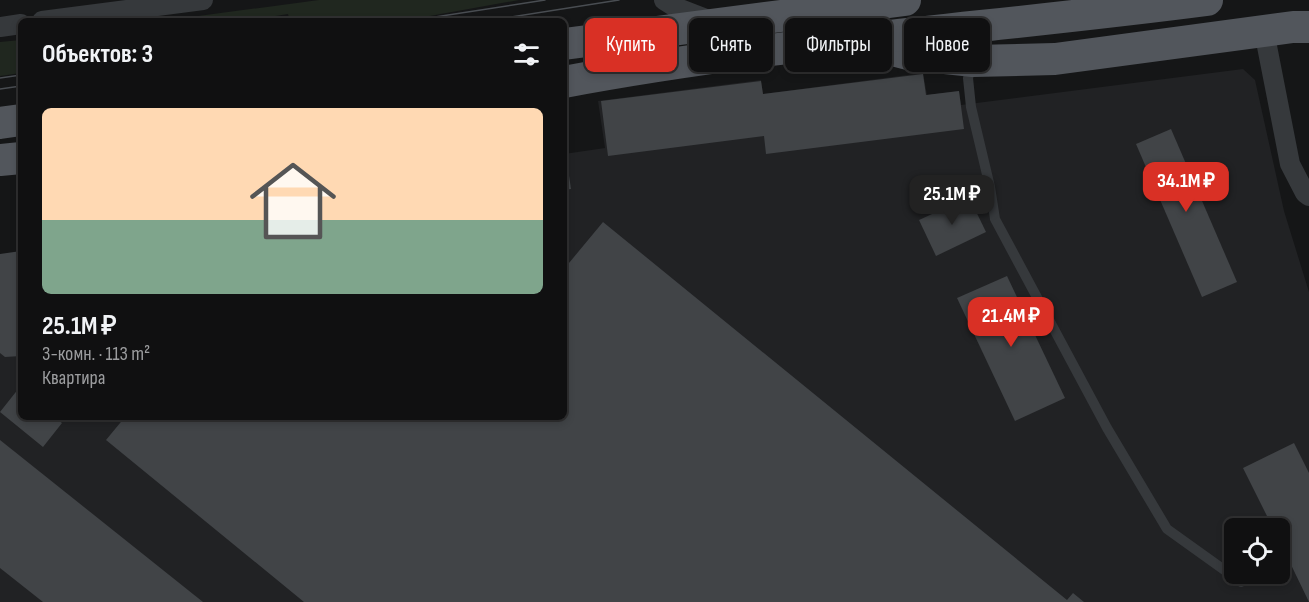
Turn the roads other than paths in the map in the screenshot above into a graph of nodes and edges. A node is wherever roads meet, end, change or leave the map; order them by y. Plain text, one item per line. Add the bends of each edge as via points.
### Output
1 (203, 0) edge
2 (663, 0) edge
3 (1207, 0) edge
4 (893, 1) edge
5 (65, 18) edge
6 (703, 18) edge
7 (764, 18) edge
8 (18, 24) edge
9 (0, 27) edge
10 (689, 28) edge
11 (1294, 28) edge
12 (892, 37) edge
13 (567, 44) edge
14 (785, 50) edge
15 (990, 61) edge
16 (970, 72) edge
17 (567, 81) edge
18 (18, 120) edge
19 (0, 123) edge
20 (18, 158) edge
21 (0, 160) edge
22 (1309, 196) edge
23 (1224, 570) edge

1 - 5 street
2 - 6 street
3 - 12 main road
4 - 7 main road
8 - 9 street
10 - 13 main road
11 - 15 main road via 1055,59
11 - 22 street via 1290,164
14 - 17 main road
16 - 23 lane via 971,107 996,219 1107,428 1167,529
18 - 19 main road
20 - 21 main road

